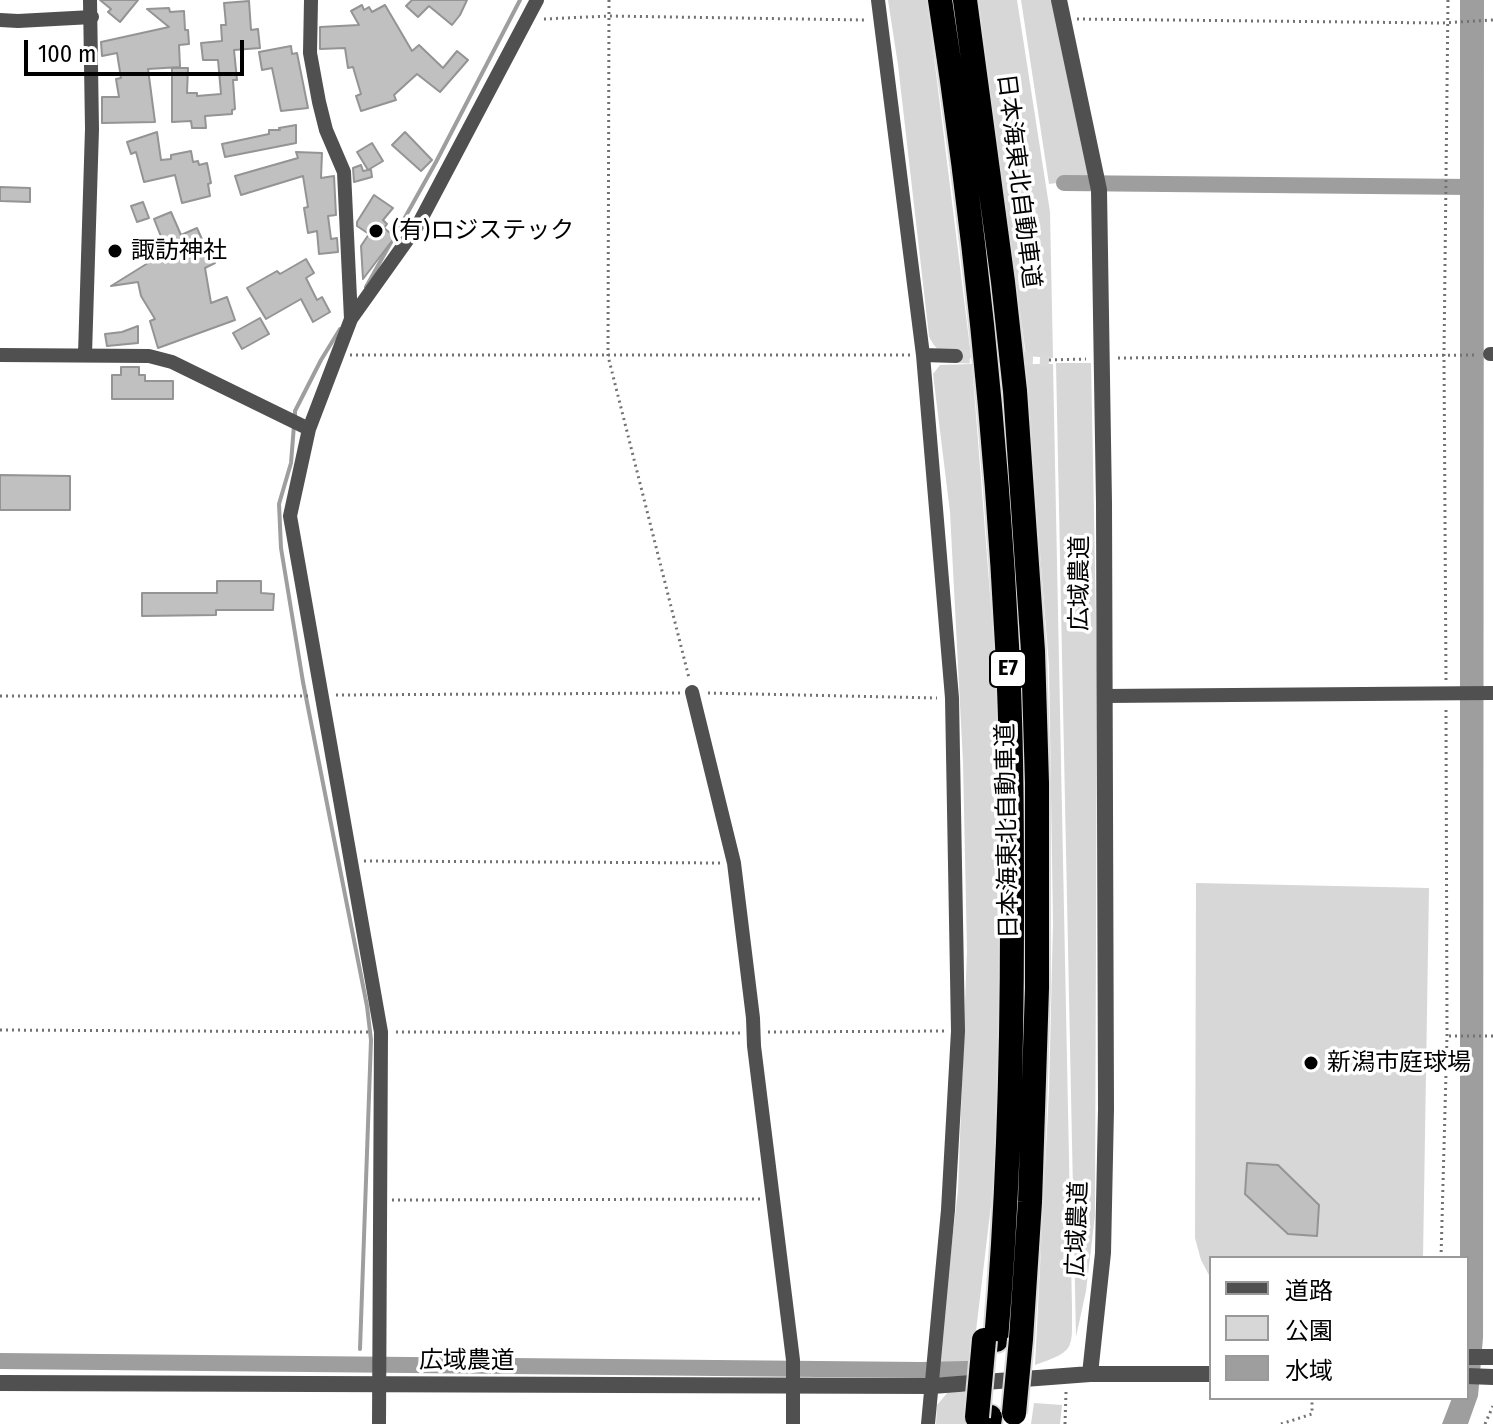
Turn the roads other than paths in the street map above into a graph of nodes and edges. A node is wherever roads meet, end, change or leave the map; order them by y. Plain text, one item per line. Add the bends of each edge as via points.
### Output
1 (90, 0) edge
2 (311, 0) edge
3 (537, 0) edge
4 (878, 0) edge
5 (940, 0) edge
6 (965, 0) edge
7 (1059, 0) edge
8 (92, 17) junction
9 (0, 20) edge
10 (351, 319) junction
11 (85, 354) junction
12 (0, 355) edge
13 (923, 355) junction
14 (956, 356) tunnel mouth
15 (309, 429) junction
16 (692, 692) road end
17 (1493, 693) edge
18 (1104, 696) junction
19 (1469, 1357) edge
20 (1493, 1357) edge
21 (1209, 1367) edge
22 (1174, 1373) junction
23 (1090, 1374) junction
24 (1209, 1374) edge
25 (1469, 1376) edge
26 (1493, 1377) edge
27 (0, 1383) edge
28 (794, 1384) junction
29 (378, 1385) junction
30 (932, 1386) junction
31 (993, 1420) edge
32 (379, 1424) edge
33 (793, 1424) edge
34 (928, 1424) edge

1 - 8 street
2 - 10 street via 310,53 319,102 344,172
3 - 10 street via 418,225
4 - 13 street
5 - 31 highway, 日本海東北自動車道 / E7 via 989,394 1008,647 1012,999 998,1311 990,1340
6 - 31 highway, 日本海東北自動車道 / E7, bridge via 1015,391 1037,797 1037,1003 1021,1339
7 - 18 street, 広域農道 via 1099,190
8 - 9 street
8 - 11 street
10 - 15 street
11 - 12 street
11 - 15 street via 172,362
13 - 14 street
13 - 30 street via 952,698 958,1031
15 - 29 street via 290,516 381,1032
16 - 28 street via 734,863
17 - 18 street
18 - 23 street, 広域農道 via 1106,1109 1103,1253
19 - 20 street
21 - 22 street
22 - 23 street
22 - 24 street
23 - 30 street, 広域農道
25 - 26 street
27 - 29 street, 広域農道
28 - 29 street, 広域農道
28 - 30 street, 広域農道
28 - 33 street
29 - 32 street
30 - 34 street

